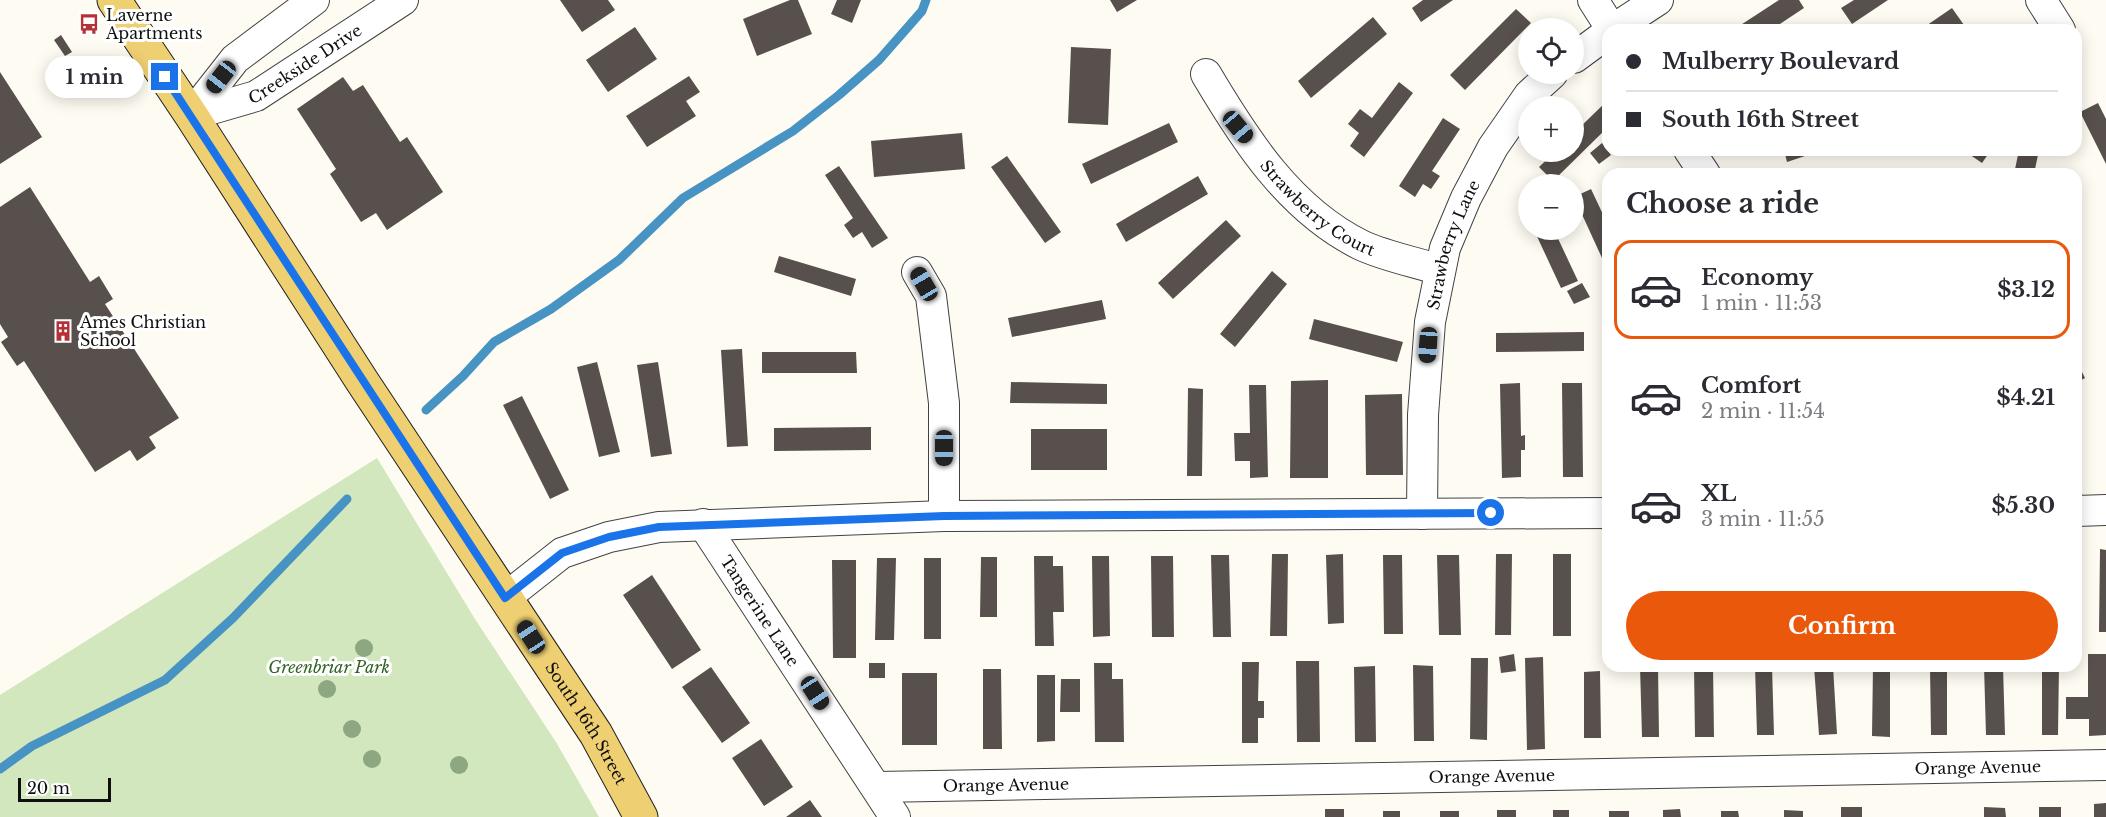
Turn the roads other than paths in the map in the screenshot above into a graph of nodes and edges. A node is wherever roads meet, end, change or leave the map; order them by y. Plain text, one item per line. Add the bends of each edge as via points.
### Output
1 (114, 0) edge
2 (403, 0) edge
3 (1593, 0) edge
4 (1658, 0) edge
5 (2041, 0) edge
6 (312, 1) edge
7 (1608, 24) edge
8 (1621, 24) edge
9 (2056, 24) edge
10 (1602, 37) edge
11 (336, 44) junction
12 (1584, 51) edge
13 (1206, 74) dead end
14 (1541, 84) edge
15 (191, 115) junction
16 (1440, 270) junction
17 (917, 272) dead end
18 (2106, 510) edge
19 (2082, 511) edge
20 (1602, 513) edge
21 (1422, 514) junction
22 (944, 516) junction
23 (703, 524) junction
24 (505, 598) junction
25 (2106, 765) edge
26 (877, 787) junction
27 (640, 817) edge
28 (895, 817) edge

1 - 15 main road, South 16th Street
2 - 11 street, Creekside Drive
3 - 7 street
4 - 8 street
5 - 9 street
6 - 11 street
6 - 15 street, Creekside Drive via 235,59
10 - 12 street
11 - 15 street, Creekside Drive via 256,96
13 - 16 street, Strawberry Court via 1238,127 1301,204 1363,246
14 - 16 street, Strawberry Lane via 1493,147 1466,198
15 - 24 main road, South 16th Street
16 - 21 street, Strawberry Lane via 1430,322 1423,415
17 - 22 street via 932,297 944,403
18 - 19 street
20 - 21 street
21 - 22 street
22 - 23 street
23 - 24 street via 619,535 562,553
23 - 26 street, Tangerine Lane
24 - 27 main road, South 16th Street via 596,734
25 - 26 street, Orange Avenue
26 - 28 street, Tangerine Lane

